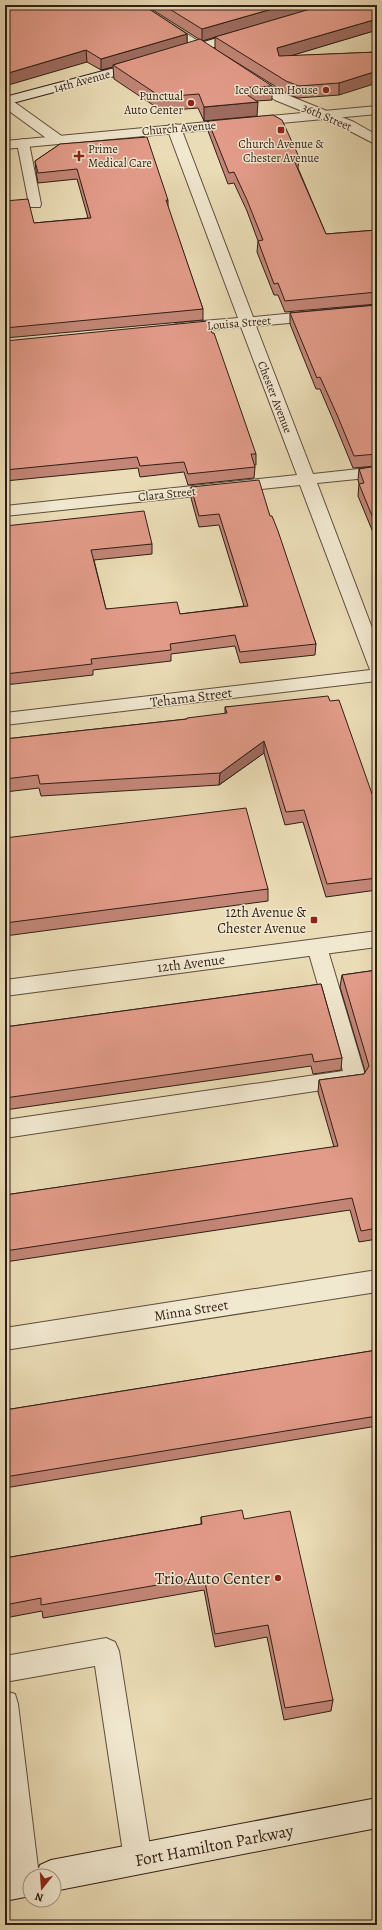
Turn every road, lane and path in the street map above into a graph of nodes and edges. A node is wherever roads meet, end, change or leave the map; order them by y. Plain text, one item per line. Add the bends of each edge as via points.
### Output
1 (134, 5) edge
2 (254, 31) edge
3 (201, 47) junction
4 (169, 56) edge
5 (153, 61) edge
6 (5, 102) edge
7 (377, 110) edge
8 (322, 115) junction
9 (174, 128) junction
10 (58, 140) junction
11 (377, 141) edge
12 (22, 143) junction
13 (5, 145) edge
14 (35, 204) dead end
15 (377, 310) edge
16 (247, 322) junction
17 (163, 330) edge
18 (377, 472) edge
19 (306, 479) junction
20 (5, 511) edge
21 (377, 666) edge
22 (377, 675) edge
23 (5, 719) edge
24 (377, 939) edge
25 (316, 947) junction
26 (5, 988) edge
27 (5, 1129) edge
28 (377, 1282) edge
29 (5, 1339) edge
30 (5, 1669) edge
31 (5, 1704) edge
32 (377, 1813) edge
33 (138, 1859) junction
34 (26, 1868) edge
35 (62, 1874) edge

1 - 3 street, 36th Street
2 - 3 street
3 - 4 street
3 - 8 street, 36th Street via 280,97
5 - 6 street, 14th Avenue
6 - 10 street
7 - 8 street, Church Avenue
8 - 9 street, Church Avenue
8 - 11 street, 36th Street via 349,125
9 - 10 street, Church Avenue
9 - 16 street, Chester Avenue
10 - 12 street, Church Avenue
12 - 13 street, Church Avenue
12 - 14 lane
15 - 16 street, Louisa Street
16 - 17 street, Louisa Street
16 - 19 street, Chester Avenue
18 - 19 street, Clara Street
19 - 20 street, Clara Street
19 - 21 street, Chester Avenue
22 - 23 street, Tehama Street
24 - 25 street, 12th Avenue
25 - 26 street, 12th Avenue
25 - 27 lane via 355,1078
28 - 29 street, Minna Street
30 - 33 lane via 106,1651
31 - 34 lane
32 - 33 street, Fort Hamilton Parkway
33 - 35 street, Fort Hamilton Parkway

